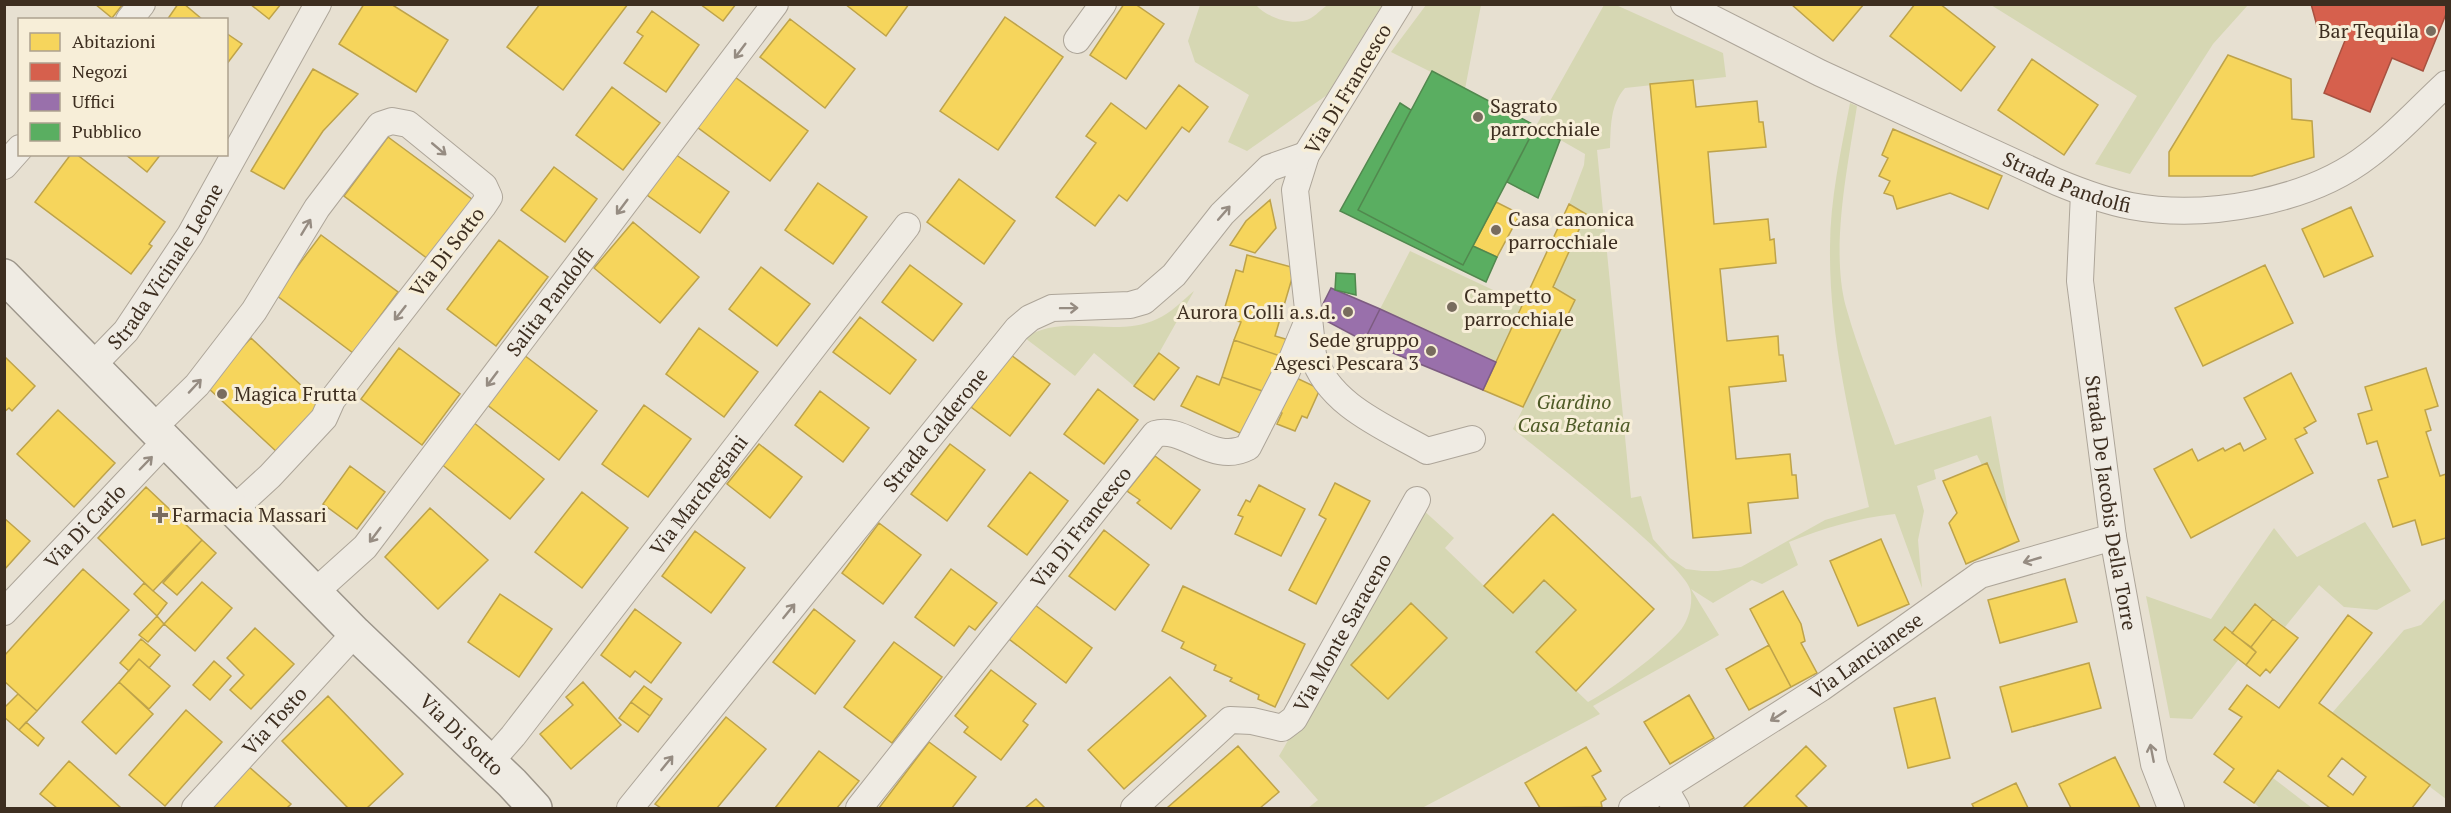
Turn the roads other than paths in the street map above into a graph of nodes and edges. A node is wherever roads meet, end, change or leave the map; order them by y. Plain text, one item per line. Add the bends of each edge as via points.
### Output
1 (142, 4) edge
2 (318, 4) edge
3 (775, 4) edge
4 (1103, 4) edge
5 (1399, 4) edge
6 (1684, 4) edge
7 (131, 18) edge
8 (1077, 40) dead end
9 (2446, 84) edge
10 (18, 150) edge
11 (1306, 155) junction
12 (4, 166) edge
13 (2084, 193) junction
14 (907, 226) dead end
15 (4, 276) edge
16 (1309, 318) junction
17 (93, 365) junction
18 (160, 434) junction
19 (1472, 439) dead end
20 (1417, 500) dead end
21 (233, 510) junction
22 (2113, 537) junction
23 (315, 592) junction
24 (4, 612) edge
25 (355, 633) junction
26 (490, 762) junction
27 (1671, 799) edge
28 (195, 808) edge
29 (535, 808) edge
30 (630, 808) edge
31 (858, 808) edge
32 (1134, 808) edge
33 (1632, 808) edge
34 (2171, 808) edge

1 - 7 street
2 - 17 street, Strada Vicinale Leone via 190,235 126,331
3 -> 23 street, Salita Pandolfi via 365,547
4 - 8 street
5 - 11 street, Via Di Francesco
6 - 13 street, Strada Pandolfi via 1827,76
9 - 13 street, Strada Pandolfi via 2369,155 2343,172 2288,196 2254,205 2173,209 2132,206
10 - 12 street
11 - 16 street, Via Di Francesco via 1295,190
30 -> 11 street, Strada Calderone via 1017,329 1052,308 1144,301 1174,275 1222,214 1260,176 1269,168
13 - 22 street, Strada De Jacobis Della Torre via 2080,280
14 - 26 street, Via Marchegiani
15 - 17 street, Via Di Sotto
16 - 19 street, Via Di Francesco via 1318,372 1354,409 1426,451
16 - 31 street, Via Di Francesco via 1248,447 1231,452 1215,450 1165,431 1155,434
17 - 18 street, Via Di Sotto
18 - 21 street, Via Di Sotto
18 -> 21 street, Via Di Sotto via 254,311 317,208 380,125 392,120 408,124 484,186 489,197 483,206 332,400 324,418
24 -> 18 street, Via Di Carlo
20 - 32 street, Via Monte Saraceno via 1294,719 1282,728 1230,720
21 - 23 street, Via Di Sotto
22 -> 27 street, Via Lancianese via 1980,575
34 -> 22 street, Strada De Jacobis Della Torre via 2154,764
23 - 25 street, Via Di Sotto
25 - 26 street, Via Di Sotto
25 - 28 street, Via Tosto
26 - 29 street, Via Di Sotto
27 - 33 street, Via Lancianese

